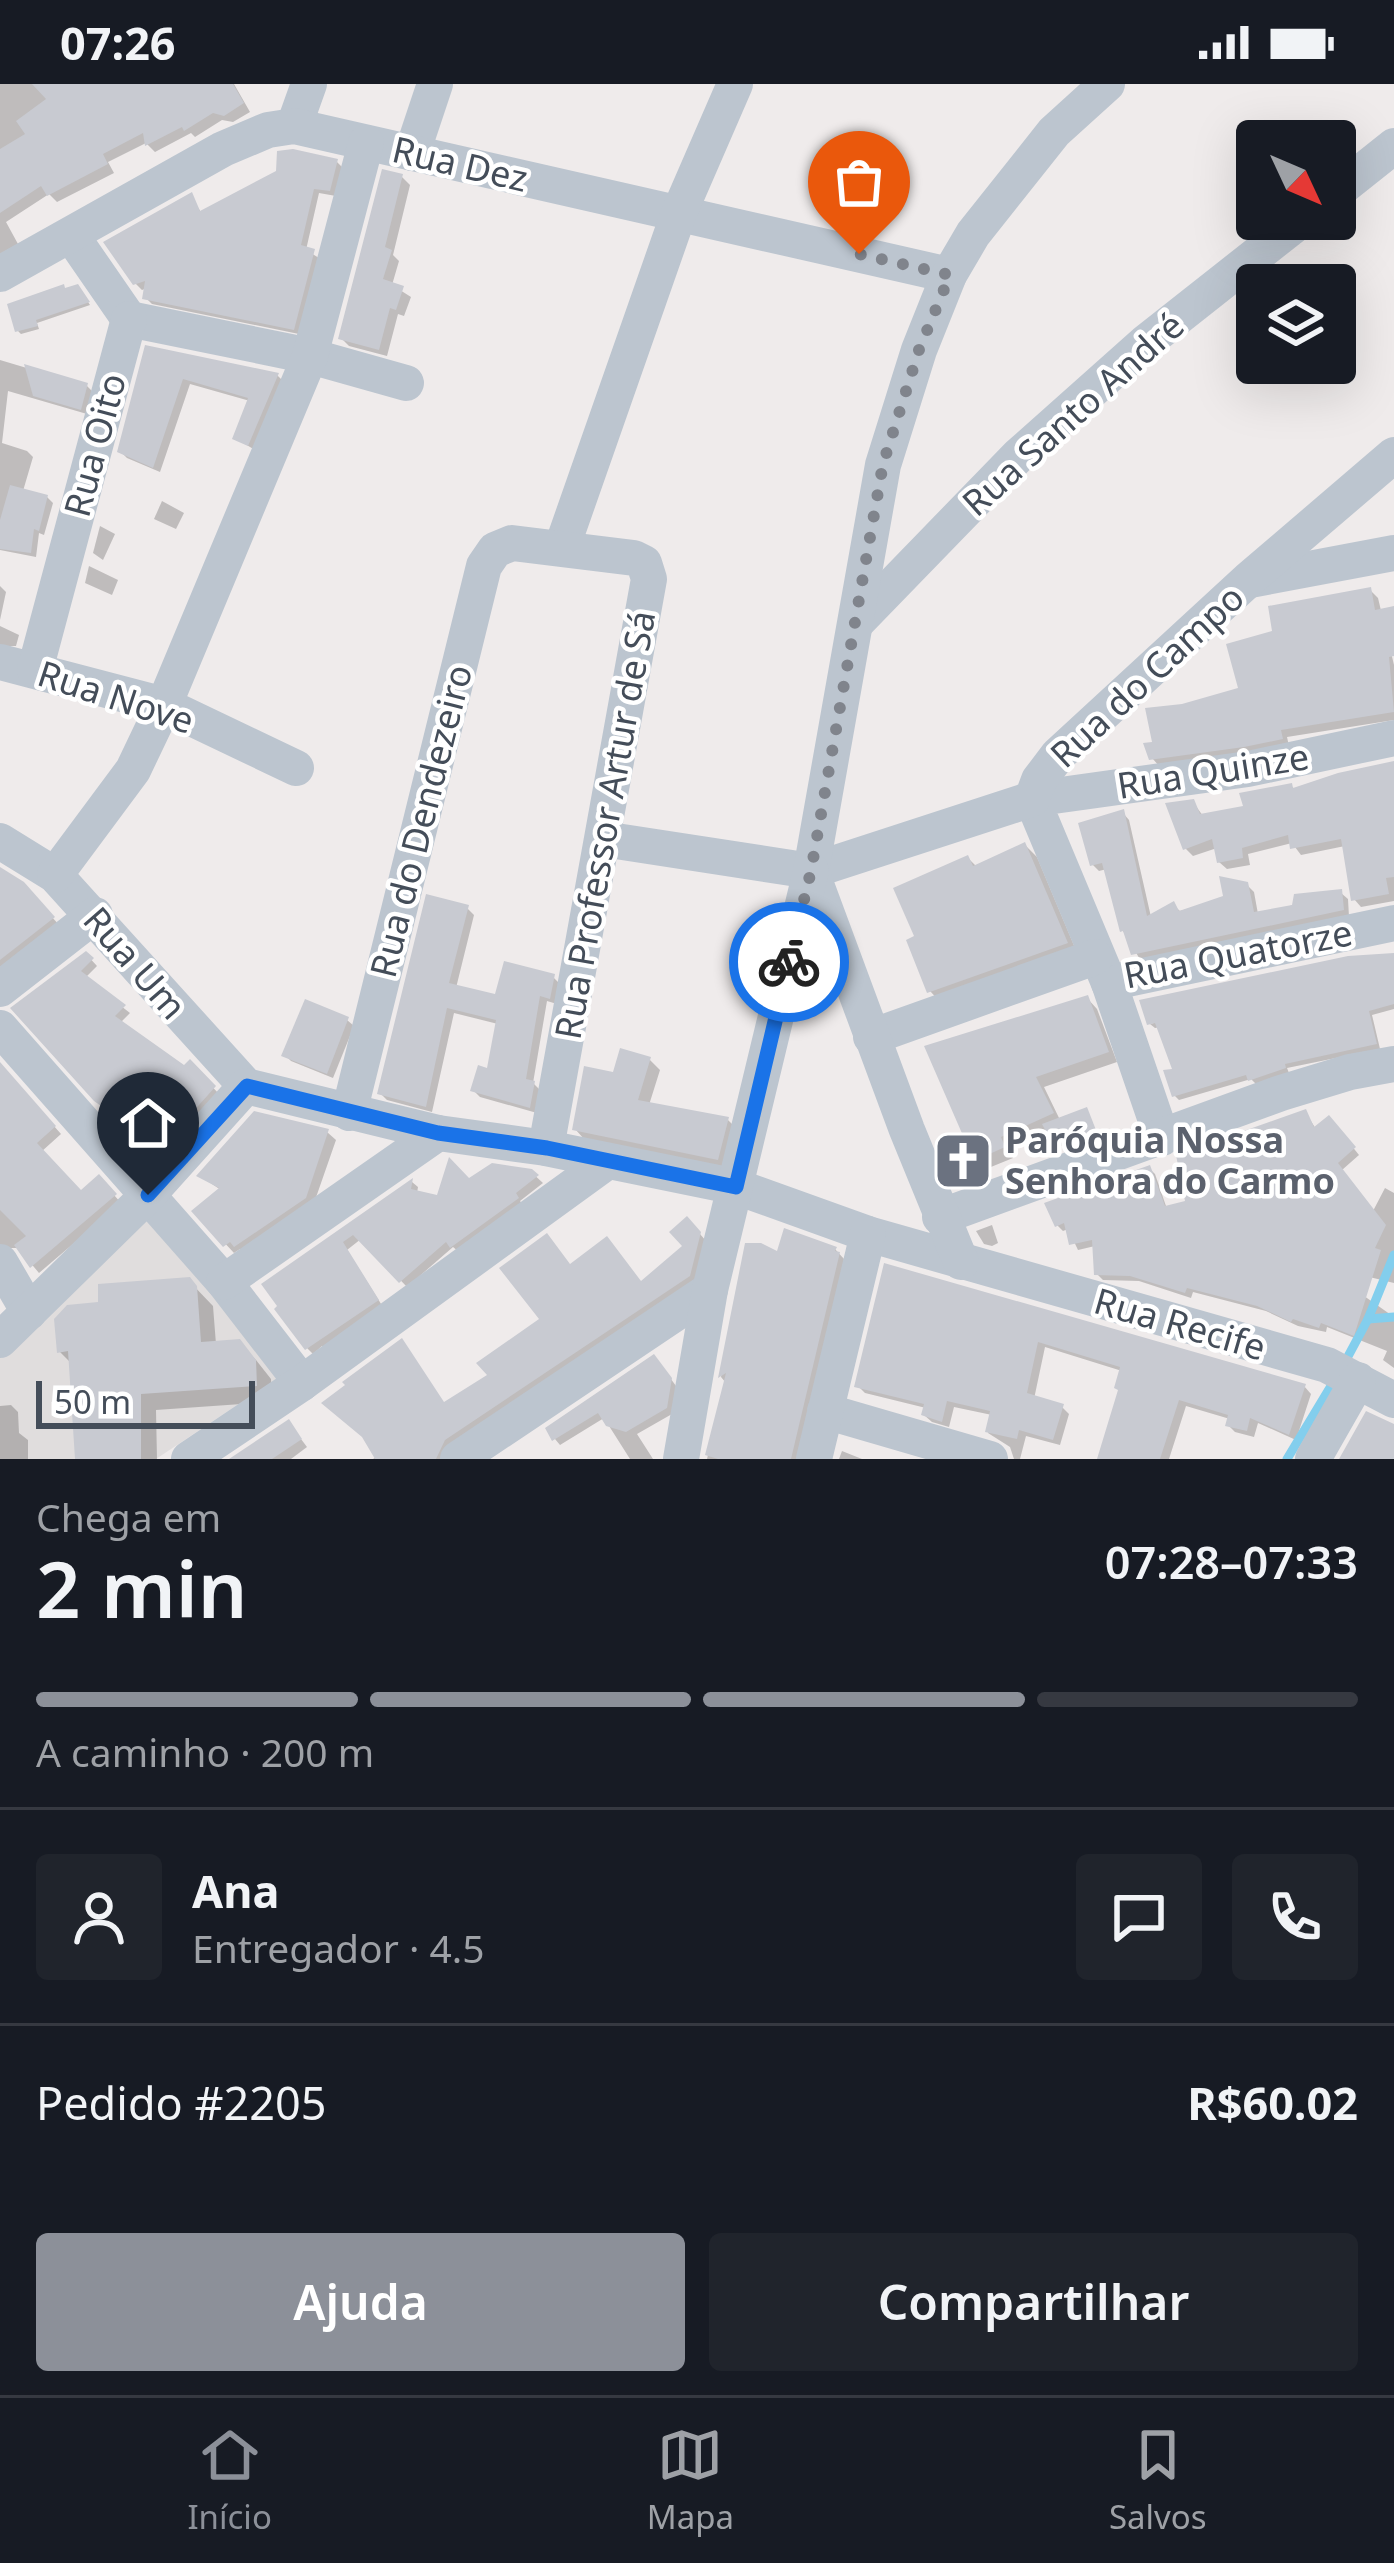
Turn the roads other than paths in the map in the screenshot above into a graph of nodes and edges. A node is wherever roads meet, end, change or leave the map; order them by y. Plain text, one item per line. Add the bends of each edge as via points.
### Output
1 (309, 84) edge
2 (435, 84) edge
3 (734, 84) edge
4 (1107, 84) edge
5 (294, 126) junction
6 (366, 143) junction
7 (1394, 146) edge
8 (412, 153) junction
9 (1356, 176) edge
10 (679, 213) junction
11 (71, 235) junction
12 (1275, 240) edge
13 (0, 274) edge
14 (950, 275) junction
15 (129, 319) junction
16 (310, 356) junction
17 (406, 383) dead end
18 (1394, 455) edge
19 (512, 543) joint
20 (562, 547) junction
21 (1394, 553) edge
22 (1248, 580) junction
23 (856, 622) junction
24 (17, 666) edge
25 (164, 706) junction
26 (1394, 738) edge
27 (296, 768) dead end
28 (1032, 799) junction
29 (603, 839) junction
30 (0, 841) edge
31 (811, 871) junction
32 (55, 875) junction
33 (95, 915) junction
34 (1394, 923) edge
35 (1102, 970) junction
36 (0, 989) edge
37 (0, 1028) edge
38 (871, 1036) junction
39 (1394, 1064) edge
40 (247, 1086) junction
41 (349, 1113) junction
42 (438, 1133) junction
43 (1162, 1138) junction
44 (547, 1148) junction
45 (608, 1161) junction
46 (736, 1187) junction
47 (148, 1195) junction
48 (940, 1217) junction
49 (868, 1234) junction
50 (0, 1262) edge
51 (961, 1262) junction
52 (224, 1282) junction
53 (710, 1290) junction
54 (28, 1312) junction
55 (0, 1340) edge
56 (1345, 1374) junction
57 (302, 1383) junction
58 (1394, 1400) edge
59 (825, 1411) junction
60 (189, 1459) edge
61 (458, 1459) edge
62 (681, 1459) edge
63 (814, 1459) edge
64 (990, 1459) edge
65 (1313, 1459) edge

1 - 5 street
2 - 8 street
3 - 10 street
4 - 14 street via 1003,191
5 - 6 street, Rua Dez
5 - 11 street, Rua Dez via 223,149
6 - 8 street, Rua Dez
6 - 16 street
7 - 9 street
8 - 10 street, Rua Dez
10 - 14 street, Rua Dez
10 - 20 street
11 - 13 street, Rua Dez
11 - 15 street
12 - 23 street, Rua Santo André via 1018,456
14 - 23 street via 883,464
15 - 16 street
15 - 24 street, Rua Oito
16 - 17 street
16 - 25 street
18 - 22 street, Rua do Campo
19 - 20 street, Rua Professor Artur de Sá
19 - 41 street, Rua do Dendezeiro via 484,566
20 - 29 street, Rua Professor Artur de Sá via 634,558 649,574
21 - 22 street
22 - 28 street, Rua do Campo via 1058,755
23 - 31 street
24 - 25 street, Rua Nove
25 - 27 street, Rua Nove
25 - 32 street via 134,770
26 - 28 street, Rua Quinze via 1248,769
28 - 31 street, Rua do Campo
28 - 35 street, Rua Quatorze
29 - 31 street
29 - 44 street, Rua Professor Artur de Sá
30 - 32 street, Rua Um
31 - 38 street
31 - 46 street
32 - 33 street, Rua Um
33 - 36 street
33 - 40 street, Rua Um
34 - 35 street, Rua Quatorze
35 - 38 street, Rua Quatorze
35 - 43 street
37 - 47 street
38 - 48 street
39 - 43 street via 1281,1093
40 - 41 street
40 - 47 street
41 - 42 street
42 - 44 street
42 - 52 street
43 - 48 street
44 - 45 street
45 - 46 street
45 - 57 street
46 - 49 street
46 - 53 street
47 - 52 street
47 - 54 street
48 - 51 street
49 - 51 street
49 - 59 street
50 - 54 street
51 - 56 street, Rua Recife
52 - 57 street
53 - 61 street
53 - 62 street
54 - 55 street
56 - 58 street, Rua Recife
56 - 65 street
57 - 60 street
59 - 63 street
59 - 64 street

